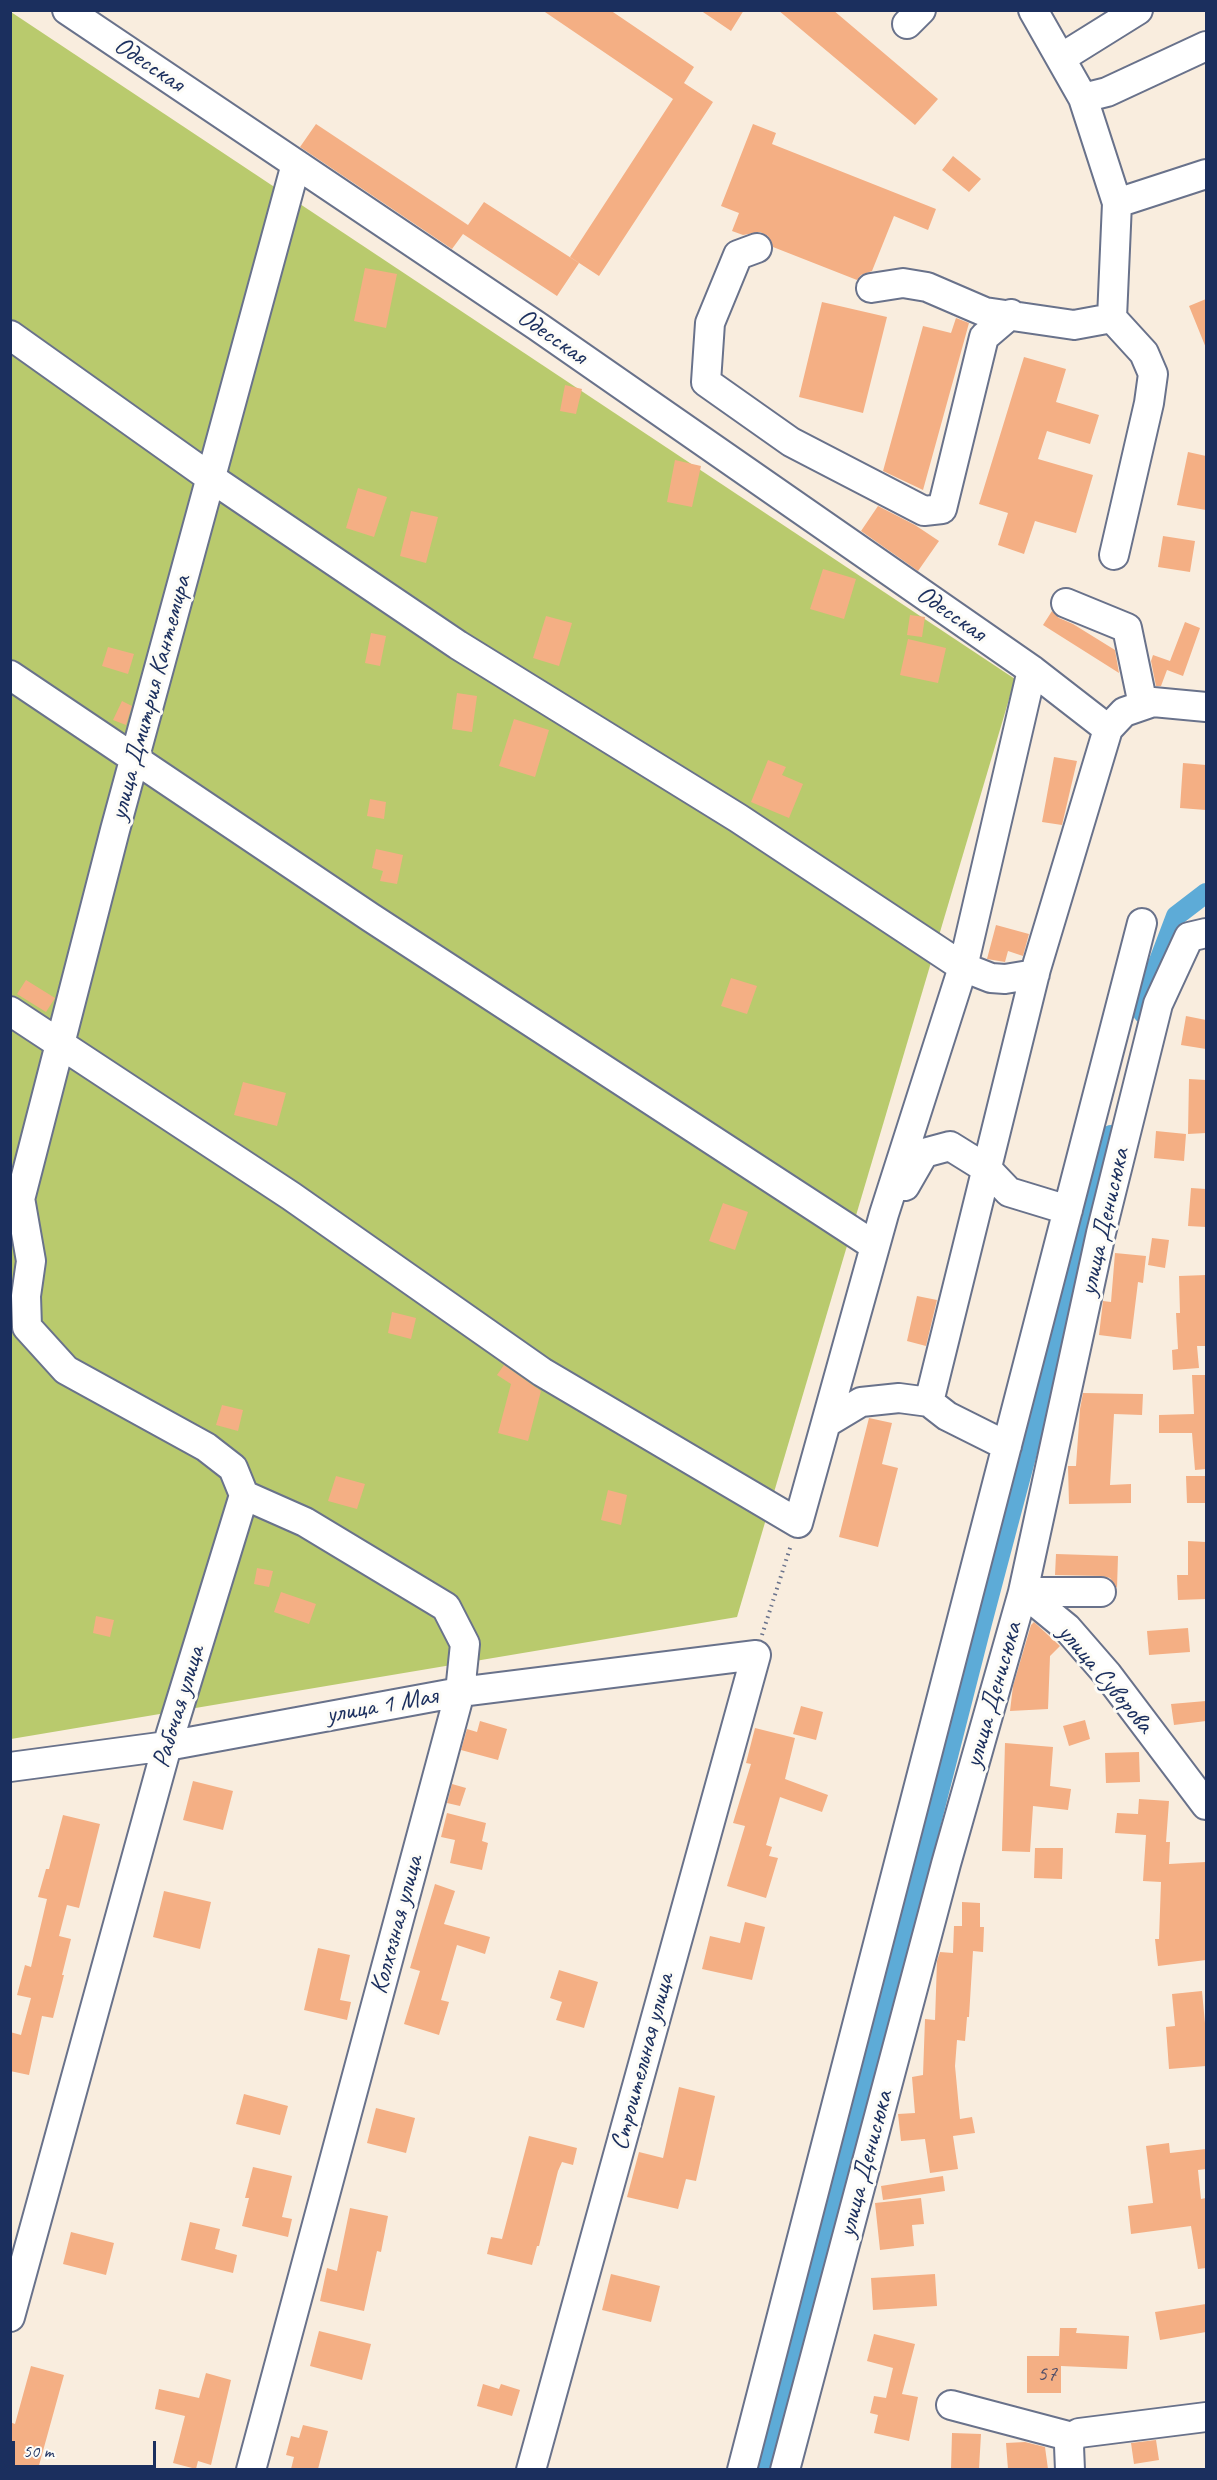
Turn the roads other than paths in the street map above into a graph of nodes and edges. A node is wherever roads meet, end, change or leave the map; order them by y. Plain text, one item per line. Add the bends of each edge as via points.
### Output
1 (67, 10) edge
2 (1033, 10) edge
3 (1138, 10) edge
4 (1206, 46) edge
5 (1061, 58) junction
6 (1083, 98) junction
7 (296, 164) junction
8 (1206, 174) edge
9 (1117, 203) junction
10 (757, 248) dead end
11 (871, 288) dead end
12 (1011, 314) junction
13 (1112, 318) junction
14 (10, 335) edge
15 (211, 478) junction
16 (1114, 555) dead end
17 (1065, 603) dead end
18 (1032, 670) junction
19 (10, 675) edge
20 (1143, 705) junction
21 (1206, 707) edge
22 (1108, 729) junction
23 (135, 757) junction
24 (1142, 923) dead end
25 (1206, 933) edge
26 (963, 967) junction
27 (1035, 974) junction
28 (10, 1011) edge
29 (59, 1045) junction
30 (987, 1169) junction
31 (20, 1198) junction
32 (1068, 1210) junction
33 (884, 1214) junction
34 (10, 1234) edge
35 (875, 1246) junction
36 (930, 1402) junction
37 (826, 1423) junction
38 (1007, 1446) junction
39 (244, 1495) junction
40 (1023, 1592) junction
41 (1101, 1592) dead end
42 (756, 1655) joint
43 (460, 1692) junction
44 (167, 1746) junction
45 (10, 1767) edge
46 (1206, 1805) edge
47 (10, 2317) edge
48 (951, 2405) dead end
49 (1206, 2417) edge
50 (1072, 2437) junction
51 (250, 2469) edge
52 (531, 2469) edge
53 (742, 2469) edge
54 (785, 2469) edge
55 (1070, 2469) edge

1 - 7 street, Одесская
2 - 5 street
3 - 5 street
4 - 6 street via 1107,92
5 - 6 street
6 - 9 street
7 - 15 street, улица Дмитрия Кантемира
7 - 18 street, Одесская via 527,319
8 - 9 street
9 - 13 street
10 - 12 street via 738,255 710,323 706,382 791,442 924,511 942,509 984,337
11 - 12 street via 911,284 985,312
12 - 13 street via 1074,325
13 - 16 street via 1144,353 1153,374
14 - 15 street
15 - 23 street, улица Дмитрия Кантемира
15 - 26 street via 458,645 738,818
17 - 20 street via 1127,628
18 - 22 street, Одесская
18 - 26 street
19 - 23 street
20 - 21 street via 1153,702
20 - 22 street via 1124,712
22 - 27 street
23 - 29 street, улица Дмитрия Кантемира
23 - 35 street via 380,923
24 - 32 street
25 - 40 street, улица Денисюка via 1189,937 1158,1004 1101,1233
26 - 27 street via 991,978
26 - 33 street
27 - 30 street
28 - 29 street
29 - 31 street, улица Дмитрия Кантемира
29 - 37 street via 291,1196 542,1372 798,1523
30 - 32 street via 1009,1192
30 - 33 street via 950,1146 924,1153
30 - 36 street
31 - 34 street, улица Дмитрия Кантемира
31 - 39 street via 31,1261 27,1327 66,1370 206,1447 233,1468
32 - 38 street
33 - 35 street
35 - 37 street
36 - 37 street via 899,1398 861,1402
36 - 38 street via 947,1416
38 - 53 street
39 - 43 street, Колхозная улица via 305,1522 446,1607 465,1644
39 - 44 street, Рабочая улица
40 - 41 street, улица Суворова
40 - 46 street, улица Суворова via 1067,1628 1107,1674
40 - 54 street, улица Денисюка
42 - 43 street, улица 1 Мая
42 - 52 street, Строительная улица
43 - 44 street, улица 1 Мая
43 - 51 street, Колхозная улица
44 - 45 street, улица 1 Мая
44 - 47 street, Рабочая улица
48 - 50 street
49 - 50 street via 1090,2431
50 - 55 street

